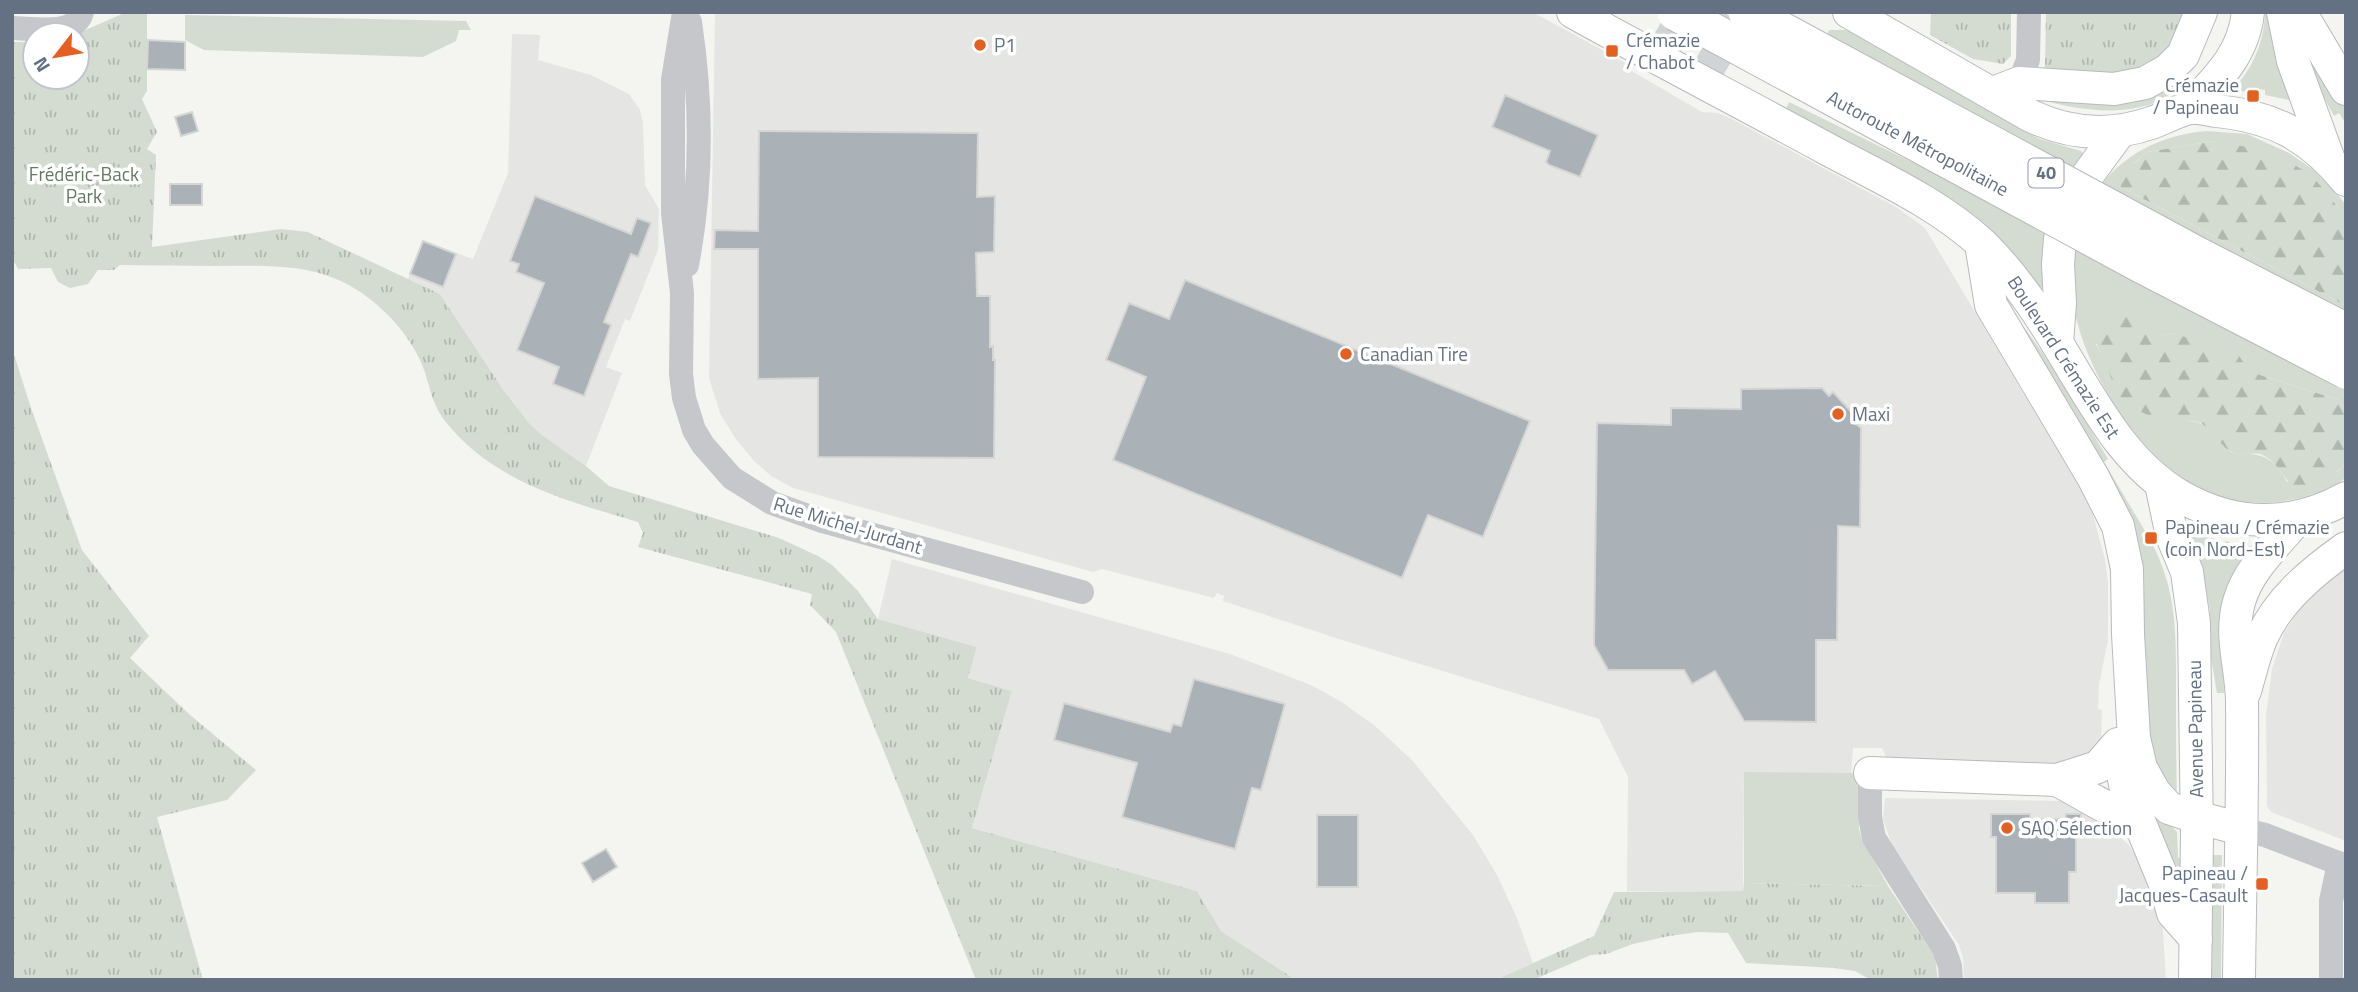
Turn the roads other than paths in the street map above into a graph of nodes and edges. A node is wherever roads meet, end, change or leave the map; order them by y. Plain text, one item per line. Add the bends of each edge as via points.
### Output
1 (82, 12) edge
2 (686, 12) edge
3 (1573, 12) edge
4 (1658, 12) edge
5 (1747, 12) edge
6 (1849, 12) edge
7 (2029, 12) edge
8 (2201, 12) edge
9 (2248, 12) edge
10 (2283, 12) edge
11 (2300, 12) edge
12 (1689, 19) edge
13 (12, 28) edge
14 (2006, 88) junction
15 (2346, 89) edge
16 (2190, 108) junction
17 (2120, 131) junction
18 (2337, 170) edge
19 (2087, 176) dead end
20 (2060, 239) dead end
21 (1981, 244) junction
22 (2346, 332) edge
23 (2057, 343) junction
24 (2346, 370) edge
25 (2161, 484) junction
26 (2346, 498) edge
27 (2300, 516) junction
28 (2346, 548) edge
29 (1082, 592) dead end
30 (2128, 634) junction
31 (2242, 699) junction
32 (2118, 744) junction
33 (1870, 773) joint
34 (2057, 780) junction
35 (2196, 817) junction
36 (2138, 821) junction
37 (2241, 829) junction
38 (2343, 865) edge
39 (2196, 939) junction
40 (1951, 980) edge
41 (2195, 980) edge
42 (2239, 980) edge
43 (2331, 980) edge

1 - 13 street via 79,22 68,28
2 - 29 street, Rue Michel-Jurdant via 673,80 673,213 682,293 681,374 688,414 711,457 743,487 772,503 822,521
3 - 21 main road, Boulevard Crémazie Est via 1703,77 1926,203
4 - 12 highway, Autoroute Métropolitaine, bridge
5 - 22 highway, Autoroute Métropolitaine / 40, bridge
6 - 14 main road
7 - 14 street via 2028,60
8 - 14 main road via 2179,60 2145,83 2114,89
9 - 16 main road via 2234,57
10 - 18 main road via 2293,61
11 - 15 main road
12 - 24 highway, Autoroute Métropolitaine / 40, bridge
14 - 17 main road via 2031,116 2057,127
16 - 17 main road
16 - 18 main road via 2266,120 2293,133
17 - 19 main road
20 - 23 main road
21 - 23 main road, Boulevard Crémazie Est via 2001,263
21 - 30 main road via 1991,305 2116,519 2127,569
23 - 25 main road, Boulevard Crémazie Est via 2108,426
25 - 27 main road, Boulevard Crémazie Est via 2193,503 2240,520
25 - 35 main road, Avenue Papineau via 2192,601
26 - 27 main road, Boulevard Crémazie Est
27 - 31 main road via 2257,568 2240,599 2234,634
28 - 31 main road via 2304,579 2277,613 2262,638
30 - 32 main road via 2118,699
30 - 35 main road via 2134,738 2141,768 2164,803
31 - 37 main road
32 - 34 main road via 2098,767
32 - 36 main road via 2126,789
33 - 34 main road
33 - 40 street via 1874,838 1944,949
34 - 36 main road via 2116,814
35 - 37 main road
35 - 39 main road, Avenue Papineau
36 - 39 main road via 2173,913
37 - 38 street
37 - 42 main road
38 - 43 street via 2331,901
39 - 41 main road, Avenue Papineau

